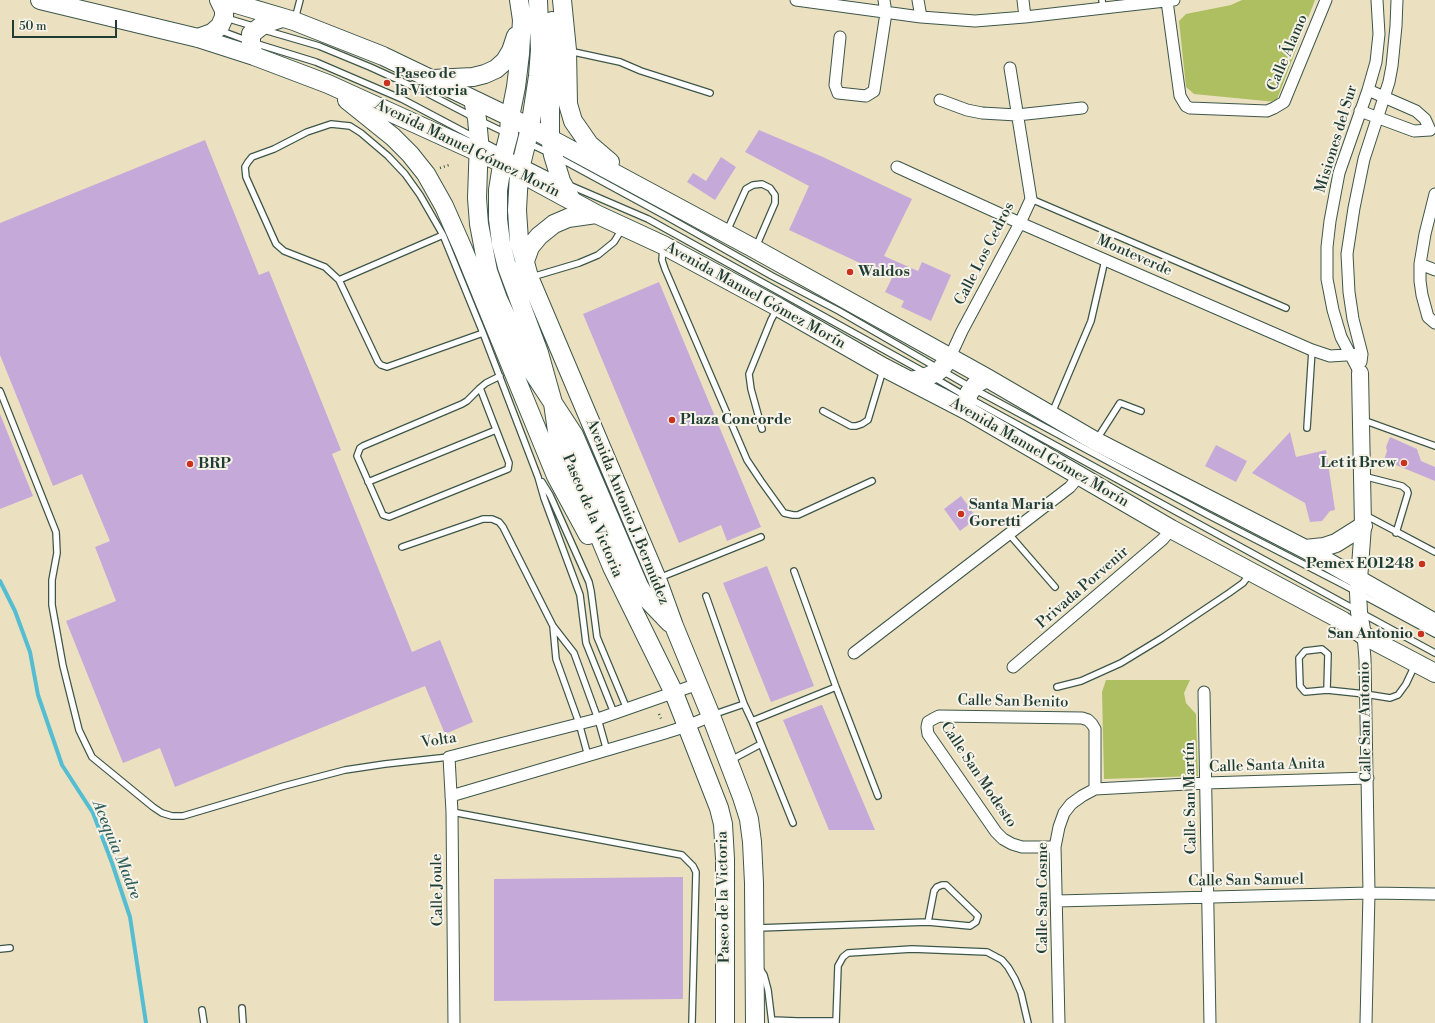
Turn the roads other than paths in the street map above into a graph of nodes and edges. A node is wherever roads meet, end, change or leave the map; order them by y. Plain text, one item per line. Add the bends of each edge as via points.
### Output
1 (40, 0) edge
2 (219, 0) edge
3 (300, 0) edge
4 (519, 0) edge
5 (538, 0) edge
6 (551, 0) edge
7 (562, 0) edge
8 (796, 0) edge
9 (884, 0) edge
10 (918, 0) edge
11 (1023, 0) edge
12 (1170, 0) edge
13 (1326, 0) edge
14 (1377, 0) edge
15 (1397, 0) edge
16 (1103, 4) edge
17 (886, 13) junction
18 (221, 15) edge
19 (921, 17) junction
20 (1025, 17) junction
21 (288, 20) junction
22 (522, 20) junction
23 (257, 29) junction
24 (840, 37) dead end
25 (198, 38) junction
26 (567, 50) junction
27 (1010, 68) dead end
28 (431, 79) junction
29 (328, 84) junction
30 (1368, 90) junction
31 (710, 93) dead end
32 (1384, 97) junction
33 (473, 100) junction
34 (940, 100) dead end
35 (1082, 108) dead end
36 (1360, 111) junction
37 (1017, 115) junction
38 (1378, 118) junction
39 (477, 119) junction
40 (1432, 131) edge
41 (518, 133) junction
42 (479, 147) junction
43 (552, 147) junction
44 (503, 158) junction
45 (521, 167) junction
46 (897, 167) dead end
47 (561, 181) junction
48 (638, 186) junction
49 (1435, 194) edge
50 (571, 199) junction
51 (1031, 199) junction
52 (596, 214) junction
53 (1020, 223) junction
54 (623, 227) junction
55 (725, 233) junction
56 (443, 235) junction
57 (663, 245) junction
58 (756, 249) junction
59 (1105, 260) junction
60 (1420, 264) junction
61 (1435, 270) edge
62 (527, 271) junction
63 (339, 280) junction
64 (778, 307) junction
65 (1286, 308) dead end
66 (1435, 323) edge
67 (483, 333) junction
68 (1312, 350) junction
69 (1362, 354) junction
70 (1350, 355) junction
71 (883, 367) junction
72 (940, 367) junction
73 (1360, 373) junction
74 (500, 376) junction
75 (987, 378) junction
76 (910, 381) junction
77 (480, 388) junction
78 (0, 391) edge
79 (969, 399) junction
80 (553, 403) junction
81 (823, 411) dead end
82 (1141, 411) dead end
83 (1052, 415) junction
84 (1361, 419) junction
85 (1307, 428) dead end
86 (762, 429) dead end
87 (496, 430) junction
88 (1095, 440) junction
89 (1435, 446) edge
90 (1079, 476) junction
91 (1363, 476) junction
92 (538, 477) junction
93 (872, 481) dead end
94 (368, 482) junction
95 (1363, 520) junction
96 (1172, 529) junction
97 (1396, 533) junction
98 (1009, 534) junction
99 (761, 537) dead end
100 (402, 547) dead end
101 (1305, 549) junction
102 (1435, 552) edge
103 (612, 566) junction
104 (794, 571) dead end
105 (1251, 572) junction
106 (657, 579) junction
107 (1055, 586) dead end
108 (1358, 586) junction
109 (706, 596) dead end
110 (1359, 612) junction
111 (1435, 623) edge
112 (553, 626) junction
113 (674, 626) junction
114 (1435, 634) edge
115 (1363, 635) junction
116 (854, 653) dead end
117 (1435, 653) edge
118 (1416, 662) junction
119 (1013, 667) dead end
120 (1435, 673) edge
121 (698, 684) junction
122 (836, 687) junction
123 (1057, 687) dead end
124 (1327, 690) junction
125 (1204, 692) dead end
126 (674, 693) junction
127 (1365, 694) junction
128 (744, 704) junction
129 (627, 709) junction
130 (614, 713) junction
131 (711, 716) junction
132 (598, 719) junction
133 (752, 721) junction
134 (928, 722) joint
135 (579, 723) junction
136 (687, 726) junction
137 (761, 744) junction
138 (607, 750) junction
139 (449, 756) junction
140 (588, 756) junction
141 (729, 761) junction
142 (1368, 778) junction
143 (1206, 784) junction
144 (1095, 789) junction
145 (451, 796) junction
146 (878, 796) dead end
147 (452, 812) junction
148 (793, 822) dead end
149 (1055, 847) junction
150 (1369, 894) junction
151 (1435, 894) edge
152 (1208, 897) junction
153 (1057, 901) junction
154 (928, 922) junction
155 (754, 929) junction
156 (10, 948) dead end
157 (0, 949) edge
158 (242, 1008) dead end
159 (202, 1010) dead end
160 (766, 1022) edge
161 (797, 1022) edge
162 (836, 1022) edge
163 (204, 1023) edge
164 (243, 1023) edge
165 (454, 1023) edge
166 (692, 1023) edge
167 (725, 1023) edge
168 (1028, 1023) edge
169 (1059, 1023) edge
170 (1210, 1023) edge
171 (1366, 1023) edge

1 - 25 main road, Avenida Manuel Gómez Morín
2 - 18 main road via 224,10
3 - 21 lane
4 - 22 main road, Paseo de la Victoria
5 - 41 main road, Avenida Antonio J. Bermúdez via 538,76
6 - 43 main road via 554,44 550,103
7 - 26 main road
8 - 17 street
9 - 17 street
10 - 19 street
11 - 20 street
12 - 13 street, Calle Álamo via 1180,96 1186,106 1267,111 1284,102
12 - 16 street
14 - 30 street, Misiones del Sur via 1379,34 1376,62
15 - 32 street, Misiones del Sur via 1394,50
16 - 20 street
17 - 19 street
17 - 24 street via 874,91 866,96 838,93 836,89
18 - 23 main road, Avenida Manuel Gómez Morín
18 - 23 lane
18 - 25 main road via 212,33
19 - 20 street via 975,21
21 - 23 main road, Avenida Manuel Gómez Morín
21 - 28 main road, Avenida Manuel Gómez Morín via 383,56
22 - 28 main road via 512,51 506,61 496,69 472,77
22 - 41 main road, Paseo de la Victoria via 516,87
23 - 25 main road, Avenida Manuel Gómez Morín
23 - 29 main road, Avenida Manuel Gómez Morín
23 - 39 lane via 319,46 425,92
23 - 42 lane via 291,54 402,99
26 - 31 lane via 620,62
26 - 48 main road via 568,104 573,121 589,144
27 - 37 street, Calle Los Cedros
28 - 33 main road, Avenida Manuel Gómez Morín
29 - 42 main road, Avenida Manuel Gómez Morín via 455,141
29 - 103 main road via 393,137 426,174 463,249 556,476 587,533
30 - 32 street
30 - 36 street, Misiones del Sur
32 - 38 street, Misiones del Sur
32 - 40 street via 1416,111 1425,119
33 - 39 main road
33 - 41 main road, Avenida Manuel Gómez Morín
34 - 37 street via 975,112
35 - 37 street
36 - 38 street
36 - 70 street, Misiones del Sur via 1339,173 1327,247 1327,279 1333,310 1341,337
37 - 51 street, Calle Los Cedros
38 - 40 street via 1414,132
38 - 69 street, Misiones del Sur via 1364,159 1347,254 1353,319
39 - 41 lane
39 - 42 main road
41 - 43 main road, Avenida Manuel Gómez Morín
41 - 44 main road, Paseo de la Victoria
41 - 45 main road, Avenida Antonio J. Bermúdez
42 - 44 main road, Avenida Manuel Gómez Morín
42 - 80 main road via 477,198 488,271 518,343 532,371
43 - 47 main road
43 - 48 main road, Avenida Manuel Gómez Morín
43 - 72 lane via 664,215
44 - 45 main road, Avenida Manuel Gómez Morín
44 - 80 main road, Paseo de la Victoria via 498,190 500,243 539,353
45 - 47 lane
45 - 50 main road, Avenida Manuel Gómez Morín
45 - 62 main road, Avenida Antonio J. Bermúdez via 517,226
46 - 53 street, Monteverde
47 - 50 main road
47 - 72 lane via 648,220
48 - 55 main road, Avenida Manuel Gómez Morín
49 - 60 street
50 - 52 main road, Avenida Manuel Gómez Morín
51 - 53 street, Calle Los Cedros
51 - 65 lane
52 - 54 main road, Avenida Manuel Gómez Morín
52 - 62 main road via 568,218 554,224 539,236 530,247
53 - 59 street, Monteverde
53 - 72 street, Calle Los Cedros
54 - 57 main road, Avenida Manuel Gómez Morín
54 - 62 lane via 614,242 598,255 579,263
55 - 58 main road, Avenida Manuel Gómez Morín
55 - 58 lane via 746,189 762,184 770,188 775,195 775,203
56 - 63 lane
56 - 63 lane via 405,174 361,132 350,126 331,124 252,157 245,167 246,177 276,244 284,251 325,267
56 - 67 lane
57 - 64 main road, Avenida Manuel Gómez Morín
57 - 93 lane via 664,269 747,460 784,513 798,515
58 - 72 main road, Avenida Manuel Gómez Morín
59 - 68 street, Monteverde
59 - 83 lane via 1091,321
60 - 61 street
60 - 66 street via 1422,295 1428,317
62 - 106 main road, Avenida Antonio J. Bermúdez
63 - 67 lane via 378,362 383,366 387,367
64 - 71 main road, Avenida Manuel Gómez Morín
64 - 86 lane via 749,374
67 - 74 lane
68 - 70 street, Monteverde via 1330,356
68 - 85 lane
69 - 70 street, Monteverde
69 - 73 street, Calle San Antonio
70 - 73 street, Calle San Antonio
71 - 76 main road, Avenida Manuel Gómez Morín
71 - 81 lane via 868,420 851,426
72 - 75 main road, Avenida Manuel Gómez Morín
72 - 76 main road
72 - 79 lane
72 - 79 lane
73 - 84 street, Calle San Antonio
74 - 77 lane
74 - 92 lane
75 - 79 main road
75 - 83 main road, Avenida Manuel Gómez Morín
76 - 79 main road, Avenida Manuel Gómez Morín
77 - 87 lane
77 - 94 lane via 462,404 360,448 357,456
78 - 139 lane, Volta via 56,532 53,612 79,730 92,757 153,807 162,813 183,816 345,770
79 - 90 main road, Avenida Manuel Gómez Morín
79 - 108 lane
79 - 110 lane
80 - 103 main road, Paseo de la Victoria via 559,438
80 - 113 main road via 574,435 639,586 646,598
82 - 88 lane via 1120,403
83 - 88 main road, Avenida Manuel Gómez Morín
84 - 89 lane
84 - 91 street, Calle San Antonio
87 - 94 lane
87 - 94 lane via 509,463 505,471 390,517 383,515
88 - 101 main road, Avenida Manuel Gómez Morín
90 - 96 main road, Avenida Manuel Gómez Morín
90 - 98 street via 1070,487
91 - 95 street, Calle San Antonio
91 - 97 lane via 1402,486 1407,490
92 - 129 lane via 550,495 589,582 597,637
92 - 130 lane via 578,591 586,643
95 - 97 lane
95 - 101 main road via 1336,543
95 - 108 street, Calle San Antonio
96 - 105 main road, Avenida Manuel Gómez Morín
96 - 119 street, Privada Porvenir via 1164,539
97 - 102 lane
98 - 107 lane
98 - 116 street
99 - 106 lane
100 - 112 lane via 483,519 499,522
101 - 108 main road, Avenida Manuel Gómez Morín
103 - 126 main road, Paseo de la Victoria
104 - 122 lane
105 - 115 main road, Avenida Manuel Gómez Morín
105 - 123 lane via 1229,593 1121,663 1081,682
106 - 113 main road, Avenida Antonio J. Bermúdez
108 - 110 street, Calle San Antonio
108 - 111 main road, Avenida Manuel Gómez Morín
108 - 114 lane
109 - 128 lane
110 - 115 street, Calle San Antonio
110 - 117 lane
112 - 132 lane via 574,653
112 - 135 lane via 556,659
113 - 121 main road, Avenida Antonio J. Bermúdez
115 - 118 main road, Avenida Manuel Gómez Morín
115 - 127 street, Calle San Antonio
118 - 120 main road, Avenida Manuel Gómez Morín
118 - 127 lane via 1398,695 1390,698
121 - 126 street, Volta
121 - 131 main road, Avenida Antonio J. Bermúdez
122 - 133 lane
122 - 146 lane
124 - 124 lane via 1328,654 1322,649 1305,651 1299,658 1301,689 1305,692
124 - 127 lane
125 - 143 street, Calle San Martín
126 - 129 street, Volta
126 - 136 main road, Paseo de la Victoria
127 - 142 street, Calle San Antonio
128 - 131 lane
128 - 133 lane
129 - 130 street, Volta
130 - 132 street, Volta
131 - 136 street
131 - 141 main road, Avenida Antonio J. Bermúdez
132 - 135 street, Volta
132 - 138 lane
133 - 137 lane
134 - 144 street, Calle San Benito via 939,716 1088,720 1095,729
134 - 149 street, Calle San Modesto via 928,734 1003,839 1022,847
135 - 139 street, Volta
135 - 140 lane
136 - 138 street
136 - 167 main road, Paseo de la Victoria via 723,824
137 - 141 lane
137 - 148 lane
138 - 140 street
139 - 145 street, Calle Joule
140 - 145 street
141 - 155 main road, Avenida Antonio J. Bermúdez via 749,818 754,876
142 - 143 street, Calle Santa Anita
142 - 150 street, Calle San Antonio
143 - 144 street, Calle Santa Anita
143 - 152 street, Calle San Martín
144 - 149 street, Calle San Cosme via 1071,804 1064,813
145 - 147 street, Calle Joule
147 - 165 street, Calle Joule
147 - 166 lane via 682,855 696,872
149 - 153 street, Calle San Cosme
150 - 151 street, Calle San Samuel
150 - 152 street, Calle San Samuel
150 - 171 street, Calle San Antonio
152 - 153 street, Calle San Samuel
152 - 170 street, Calle San Martín
153 - 169 street, Calle San Cosme
154 - 154 lane via 934,891 942,885 946,885 978,916 976,922 970,926
154 - 155 lane
155 - 160 main road, Avenida Antonio J. Bermúdez via 754,958
156 - 157 lane
158 - 164 lane
159 - 163 lane
160 - 161 lane
161 - 162 lane
162 - 168 lane via 838,966 843,957 848,953 912,949 987,952 1002,960 1021,993

